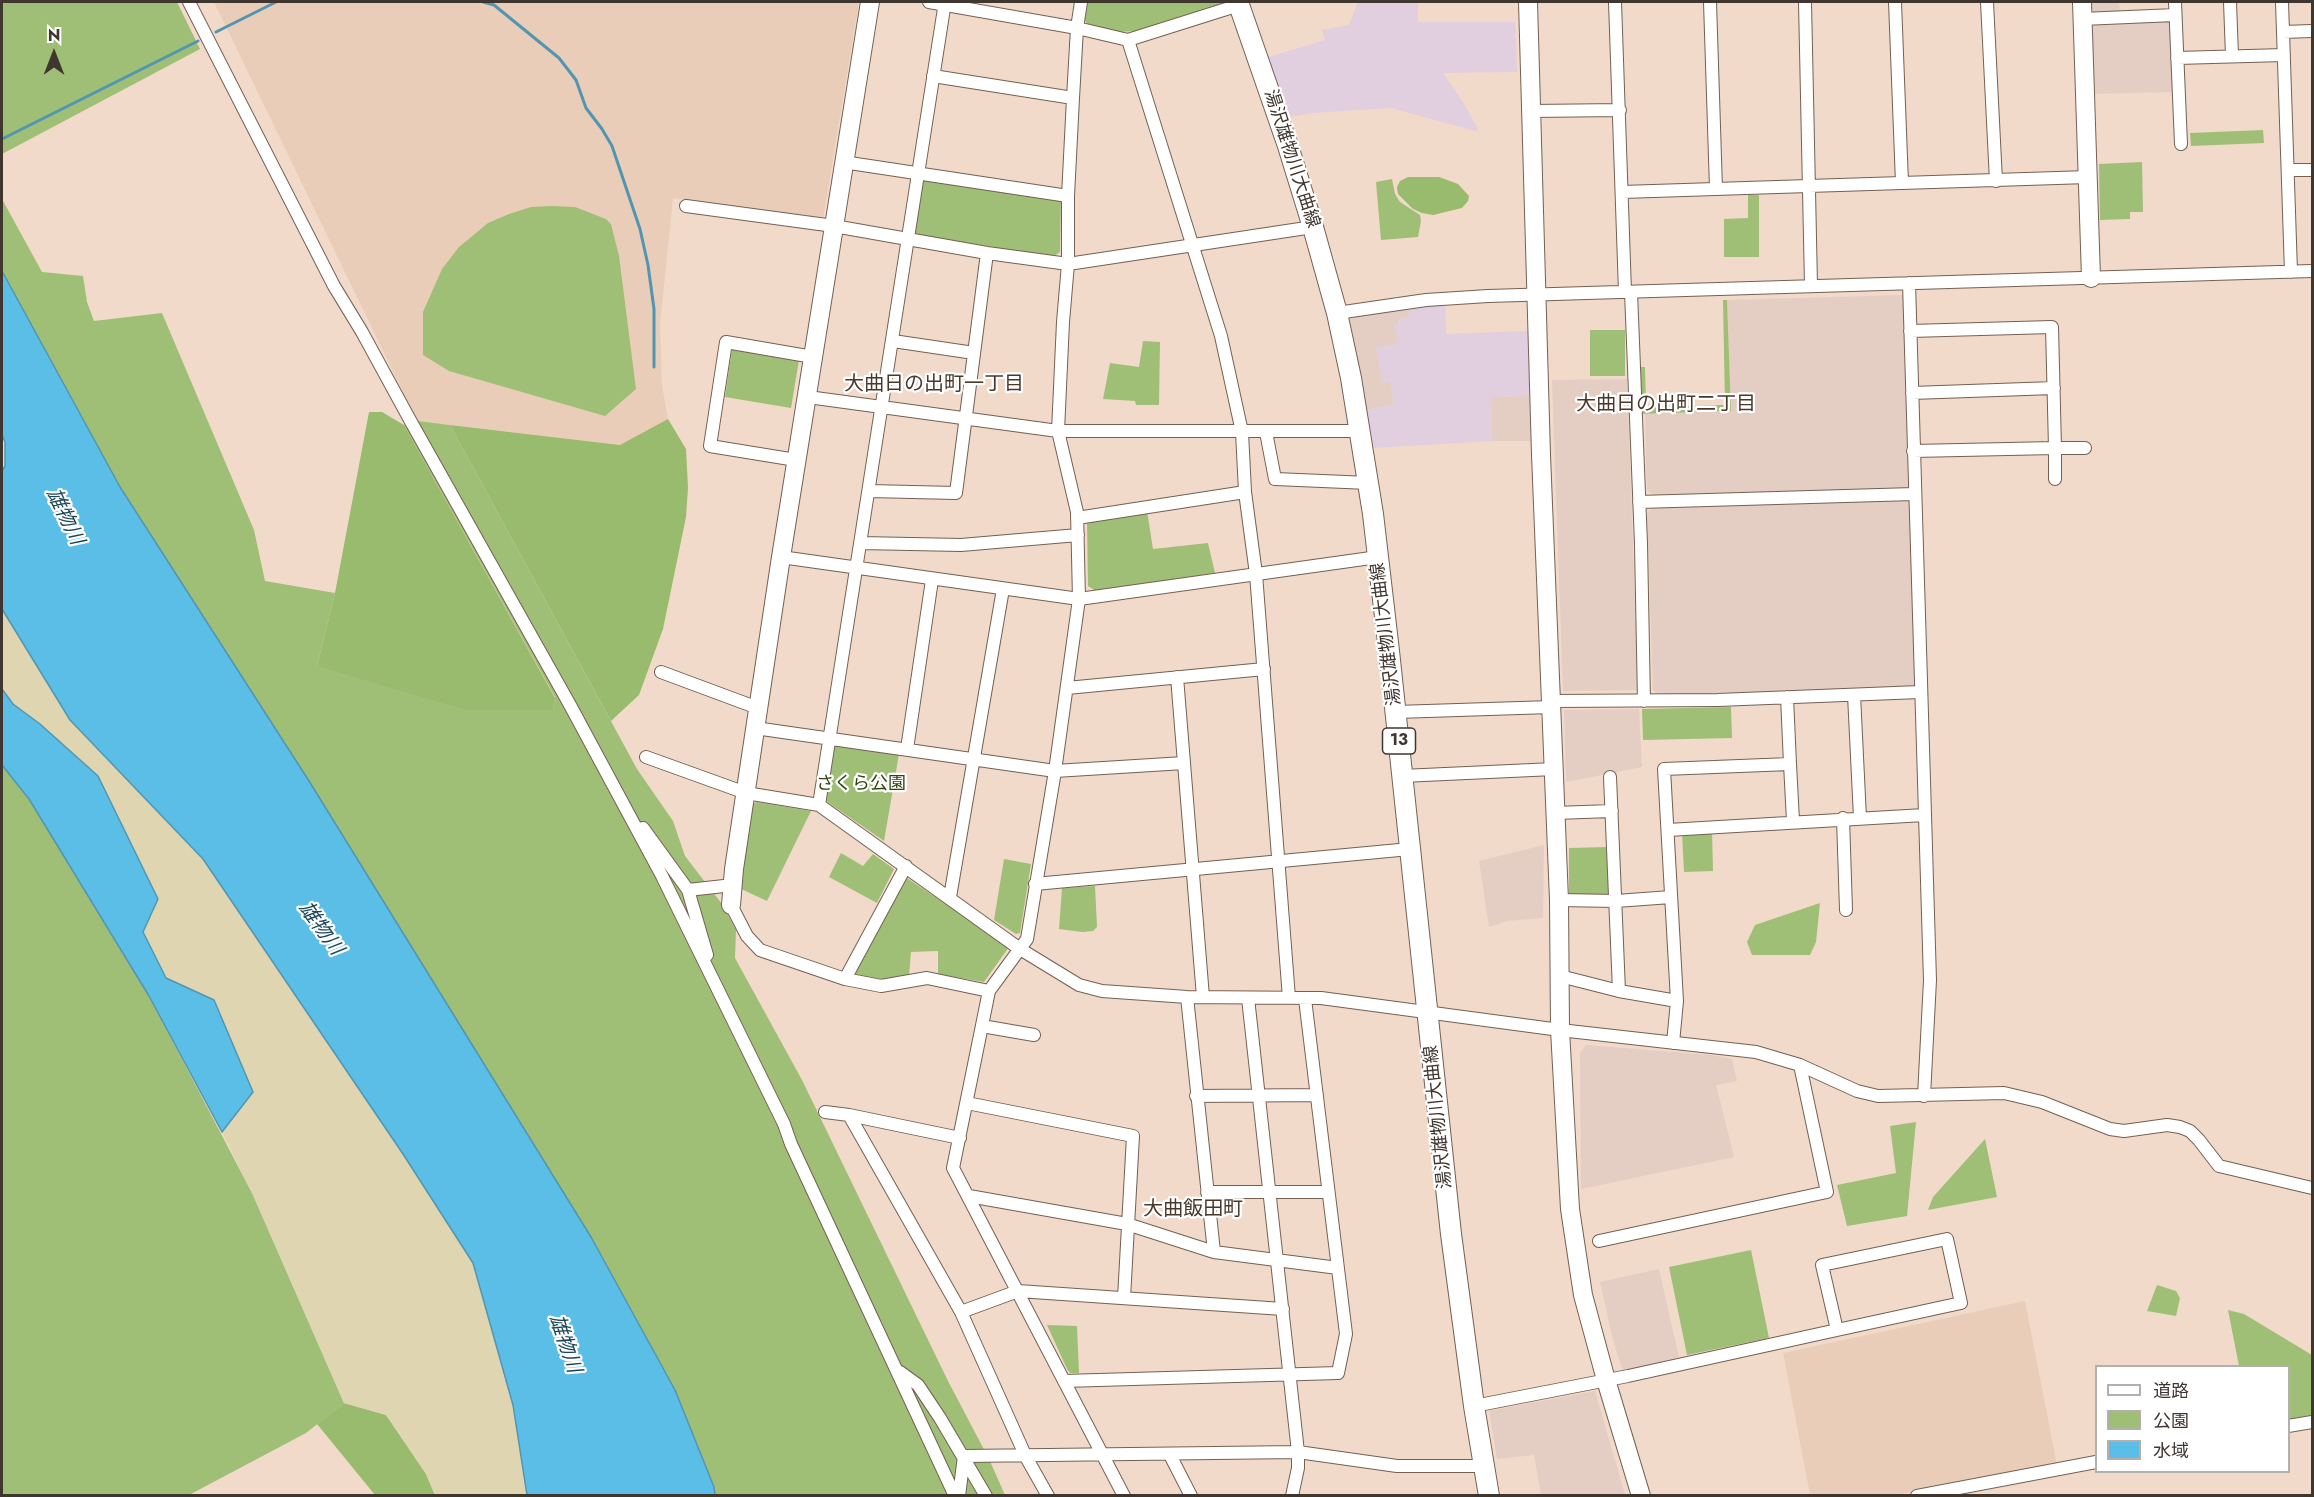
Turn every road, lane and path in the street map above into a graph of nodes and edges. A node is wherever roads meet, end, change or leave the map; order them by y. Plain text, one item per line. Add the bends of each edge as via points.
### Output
1 (189, 2) edge
2 (870, 2) edge
3 (929, 2) edge
4 (1081, 2) edge
5 (1528, 2) edge
6 (1615, 2) edge
7 (1710, 2) edge
8 (1804, 2) edge
9 (1895, 2) edge
10 (1988, 2) edge
11 (2175, 2) edge
12 (2230, 2) edge
13 (2282, 2) edge
14 (945, 3) edge
15 (1239, 3) edge
16 (2082, 10) edge
17 (2175, 15) junction
18 (1077, 28) junction
19 (2313, 31) edge
20 (2283, 32) junction
21 (1128, 40) junction
22 (2284, 55) junction
23 (2232, 56) junction
24 (2177, 58) junction
25 (933, 76) junction
26 (1073, 98) junction
27 (1620, 110) junction
28 (1531, 111) junction
29 (2181, 144) dead end
30 (843, 162) junction
31 (2288, 170) junction
32 (2313, 170) edge
33 (918, 173) junction
34 (2088, 177) junction
35 (1996, 181) junction
36 (1902, 183) junction
37 (1809, 186) junction
38 (1716, 189) junction
39 (1622, 192) junction
40 (1068, 196) junction
41 (686, 206) dead end
42 (834, 226) junction
43 (1312, 227) junction
44 (908, 239) junction
45 (1194, 243) junction
46 (987, 253) junction
47 (1068, 264) junction
48 (2313, 271) edge
49 (2291, 272) junction
50 (2091, 278) junction
51 (1909, 283) junction
52 (1811, 285) junction
53 (1628, 292) junction
54 (1536, 295) junction
55 (1337, 313) junction
56 (1910, 331) junction
57 (893, 341) junction
58 (974, 354) junction
59 (813, 357) junction
60 (2054, 388) junction
61 (1912, 393) junction
62 (808, 397) junction
63 (883, 407) junction
64 (966, 418) junction
65 (1058, 431) junction
66 (1360, 431) junction
67 (1242, 432) junction
68 (1266, 432) junction
69 (2055, 448) junction
70 (2085, 448) dead end
71 (1913, 451) junction
72 (796, 460) junction
73 (2055, 479) dead end
74 (1369, 483) junction
75 (869, 492) junction
76 (1245, 492) junction
77 (1914, 494) junction
78 (1640, 502) junction
79 (1077, 518) junction
80 (1078, 535) junction
81 (860, 543) junction
82 (781, 557) junction
83 (1378, 557) junction
84 (856, 569) junction
85 (1256, 574) junction
86 (932, 580) junction
87 (1003, 589) junction
88 (1079, 599) junction
89 (1264, 669) junction
90 (661, 672) dead end
91 (1177, 677) junction
92 (1067, 688) junction
93 (1920, 692) junction
94 (1854, 695) junction
95 (1787, 697) junction
96 (1644, 701) junction
97 (1551, 704) junction
98 (758, 708) junction
99 (1396, 712) junction
100 (755, 728) junction
101 (830, 737) junction
102 (907, 749) junction
103 (646, 757) dead end
104 (974, 760) junction
105 (1184, 763) junction
106 (1790, 764) junction
107 (1554, 769) junction
108 (1055, 771) junction
109 (1402, 776) junction
110 (1610, 777) dead end
111 (746, 793) junction
112 (819, 805) junction
113 (626, 809) junction
114 (1612, 811) junction
115 (1555, 813) junction
116 (1924, 814) junction
117 (1843, 818) junction
118 (1860, 818) junction
119 (1793, 821) junction
120 (1668, 830) junction
121 (1410, 849) junction
122 (1280, 861) junction
123 (906, 866) junction
124 (1192, 868) junction
125 (1035, 884) junction
126 (733, 885) junction
127 (688, 890) junction
128 (950, 897) junction
129 (1671, 897) junction
130 (1559, 900) junction
131 (1616, 901) junction
132 (731, 905) joint
133 (1846, 910) dead end
134 (1020, 949) junction
135 (707, 966) junction
136 (1560, 976) junction
137 (845, 979) junction
138 (989, 992) junction
139 (1619, 992) junction
140 (1187, 997) junction
141 (1203, 997) junction
142 (1248, 998) junction
143 (1289, 998) junction
144 (1305, 999) junction
145 (1677, 1001) junction
146 (1428, 1011) junction
147 (982, 1026) junction
148 (1560, 1030) junction
149 (1034, 1035) dead end
150 (1673, 1043) junction
151 (1800, 1065) junction
152 (1317, 1095) junction
153 (1197, 1096) junction
154 (1258, 1096) junction
155 (1924, 1096) junction
156 (967, 1103) junction
157 (825, 1112) dead end
158 (849, 1115) junction
159 (960, 1138) junction
160 (2313, 1188) edge
161 (1207, 1192) junction
162 (1327, 1192) junction
163 (1268, 1193) junction
164 (969, 1196) junction
165 (1127, 1224) junction
166 (1599, 1241) dead end
167 (1215, 1252) junction
168 (1277, 1259) junction
169 (1338, 1268) junction
170 (1018, 1291) junction
171 (1124, 1298) junction
172 (1283, 1309) junction
173 (961, 1312) junction
174 (1837, 1330) junction
175 (897, 1370) junction
176 (1290, 1375) junction
177 (1606, 1380) junction
178 (1064, 1381) junction
179 (1474, 1406) junction
180 (2313, 1422) edge
181 (2290, 1426) edge
182 (1298, 1452) junction
183 (1102, 1454) junction
184 (1170, 1455) junction
185 (964, 1456) junction
186 (1026, 1457) junction
187 (2095, 1462) edge
188 (1484, 1466) junction
189 (955, 1496) edge
190 (959, 1496) edge
191 (986, 1496) edge
192 (1048, 1496) edge
193 (1124, 1496) edge
194 (1191, 1496) edge
195 (1292, 1496) edge
196 (1489, 1496) edge
197 (1641, 1496) edge
198 (1917, 1496) edge

1 - 113 street via 334,286
2 - 30 street
3 - 14 street
4 - 18 street
5 - 28 street
6 - 27 street
7 - 38 street
8 - 37 street
9 - 36 street
10 - 35 street
11 - 17 street
12 - 23 street
13 - 20 street
14 - 18 street
14 - 25 street
15 - 21 street
15 - 43 main road, 湯沢雄物川大曲線 / 13
16 - 17 street
16 - 34 street
17 - 24 street
18 - 21 street
18 - 26 street
19 - 20 street
20 - 22 street
21 - 45 street
22 - 23 street
22 - 31 street
23 - 24 street
24 - 29 street
25 - 26 street
25 - 33 street
26 - 40 street
27 - 28 street
27 - 39 street
28 - 54 street
30 - 33 street
30 - 42 street
31 - 32 street
31 - 49 street
33 - 40 street
33 - 44 street
34 - 35 street
34 - 50 street
35 - 36 street
36 - 37 street
37 - 38 street
37 - 52 street
38 - 39 street
39 - 53 street
40 - 47 street
41 - 42 street
42 - 44 street
42 - 59 street
43 - 45 street
43 - 55 main road, 湯沢雄物川大曲線 / 13
44 - 46 street
44 - 57 street
45 - 47 street
45 - 67 street via 1221,336
46 - 47 street
46 - 58 street
47 - 65 street
48 - 49 street
49 - 50 street
50 - 51 street
51 - 52 street
51 - 56 street
52 - 53 street
53 - 54 street
53 - 78 street
54 - 55 street via 1426,300
54 - 97 street
55 - 66 main road, 湯沢雄物川大曲線 / 13
56 - 60 street via 2052,327
56 - 61 street
57 - 58 street
57 - 63 street
58 - 64 street
59 - 62 street
59 - 72 street via 726,342 710,446
60 - 61 street
60 - 69 street
61 - 71 street
62 - 63 street
62 - 72 street
63 - 64 street
63 - 75 street
64 - 65 street
64 - 75 street via 956,493
65 - 67 street
65 - 79 street
66 - 68 street
66 - 74 main road, 湯沢雄物川大曲線 / 13
67 - 68 street
67 - 76 street
68 - 74 street via 1275,479
69 - 70 street
69 - 71 street
69 - 73 street
71 - 77 street
72 - 82 street
74 - 83 main road, 湯沢雄物川大曲線 / 13
75 - 81 street
76 - 79 street
76 - 85 street
77 - 78 street
77 - 93 street
78 - 96 street
79 - 80 street
80 - 81 street via 961,545
80 - 88 street
81 - 84 street
82 - 84 street
82 - 98 street
83 - 85 street
83 - 99 main road, 湯沢雄物川大曲線 / 13
84 - 86 street
84 - 101 street
85 - 88 street
85 - 89 street
86 - 87 street
86 - 102 street
87 - 88 street
87 - 104 street
88 - 92 street
89 - 91 street
89 - 122 street
90 - 98 street
91 - 92 street
91 - 105 street
92 - 108 street
93 - 94 street
93 - 116 street
94 - 95 street
94 - 118 street
95 - 96 street
95 - 106 street
96 - 97 street
97 - 99 street
97 - 107 street
98 - 100 street
99 - 109 main road, 湯沢雄物川大曲線 / 13
100 - 101 street
100 - 111 street
101 - 102 street
101 - 112 street
102 - 104 street
103 - 111 street
104 - 108 street
104 - 128 street
105 - 108 street
105 - 124 street
106 - 119 street
106 - 120 street via 1664,769
107 - 109 street
107 - 115 street
108 - 125 street
109 - 121 main road, 湯沢雄物川大曲線 / 13
110 - 114 street
111 - 112 street
111 - 126 street
112 - 123 street
113 - 127 street
113 - 135 street
114 - 115 street
114 - 131 street
115 - 130 street
116 - 118 street
116 - 155 street via 1930,980
117 - 118 street
117 - 119 street
117 - 133 street
119 - 120 street
120 - 129 street
121 - 122 street
121 - 146 main road, 湯沢雄物川大曲線 / 13
122 - 124 street
122 - 143 street
123 - 128 street
123 - 137 street
124 - 125 street
124 - 141 street
125 - 134 street via 1027,939
126 - 127 street
126 - 132 street
127 - 135 street via 704,939
128 - 134 street
129 - 131 street
129 - 145 street
130 - 131 street
130 - 136 street
131 - 139 street
132 - 137 street via 747,936 760,950
134 - 138 street
134 - 140 street via 1078,985 1102,991
135 - 175 street
136 - 139 street
136 - 148 street
137 - 138 street via 881,986 927,978
138 - 147 street
139 - 145 street
140 - 141 street
140 - 153 street
141 - 142 street
142 - 143 street
142 - 154 street
143 - 144 street
144 - 146 street
144 - 152 street
145 - 150 street
146 - 148 street
146 - 179 main road, 湯沢雄物川大曲線 / 13
147 - 149 street
147 - 156 street
148 - 150 street
148 - 177 street via 1573,1232 1583,1295
150 - 151 street via 1756,1052
151 - 155 street via 1857,1091 1878,1096
151 - 166 street via 1827,1192
152 - 154 street
152 - 162 street
153 - 154 street
153 - 161 street
154 - 163 street
155 - 160 street via 2004,1093 2042,1102 2110,1130 2180,1127 2190,1131 2219,1166
156 - 159 street
156 - 165 street via 1133,1136
157 - 158 street
158 - 159 street
158 - 173 street
159 - 164 street via 953,1168
161 - 163 street
161 - 167 street
162 - 163 street
162 - 169 street
163 - 168 street
164 - 165 street
164 - 170 street
165 - 167 street
165 - 171 street
167 - 168 street
168 - 169 street
168 - 172 street
169 - 176 street via 1346,1334 1338,1373
170 - 171 street
170 - 173 street
170 - 178 street
171 - 172 street
172 - 176 street
173 - 186 street
174 - 174 street via 1962,1303 1947,1239 1822,1265
174 - 177 street
175 - 185 street via 918,1385
175 - 189 street
176 - 178 street
176 - 182 street
177 - 179 street
177 - 197 street
178 - 183 street
179 - 188 main road, 湯沢雄物川大曲線 / 13
180 - 181 street
182 - 184 street
182 - 188 street via 1397,1466
182 - 195 street
183 - 184 street
183 - 186 street
183 - 193 street
184 - 194 street
185 - 186 street
185 - 190 street
185 - 191 street
186 - 192 street
187 - 198 street
188 - 196 main road, 湯沢雄物川大曲線 / 13

